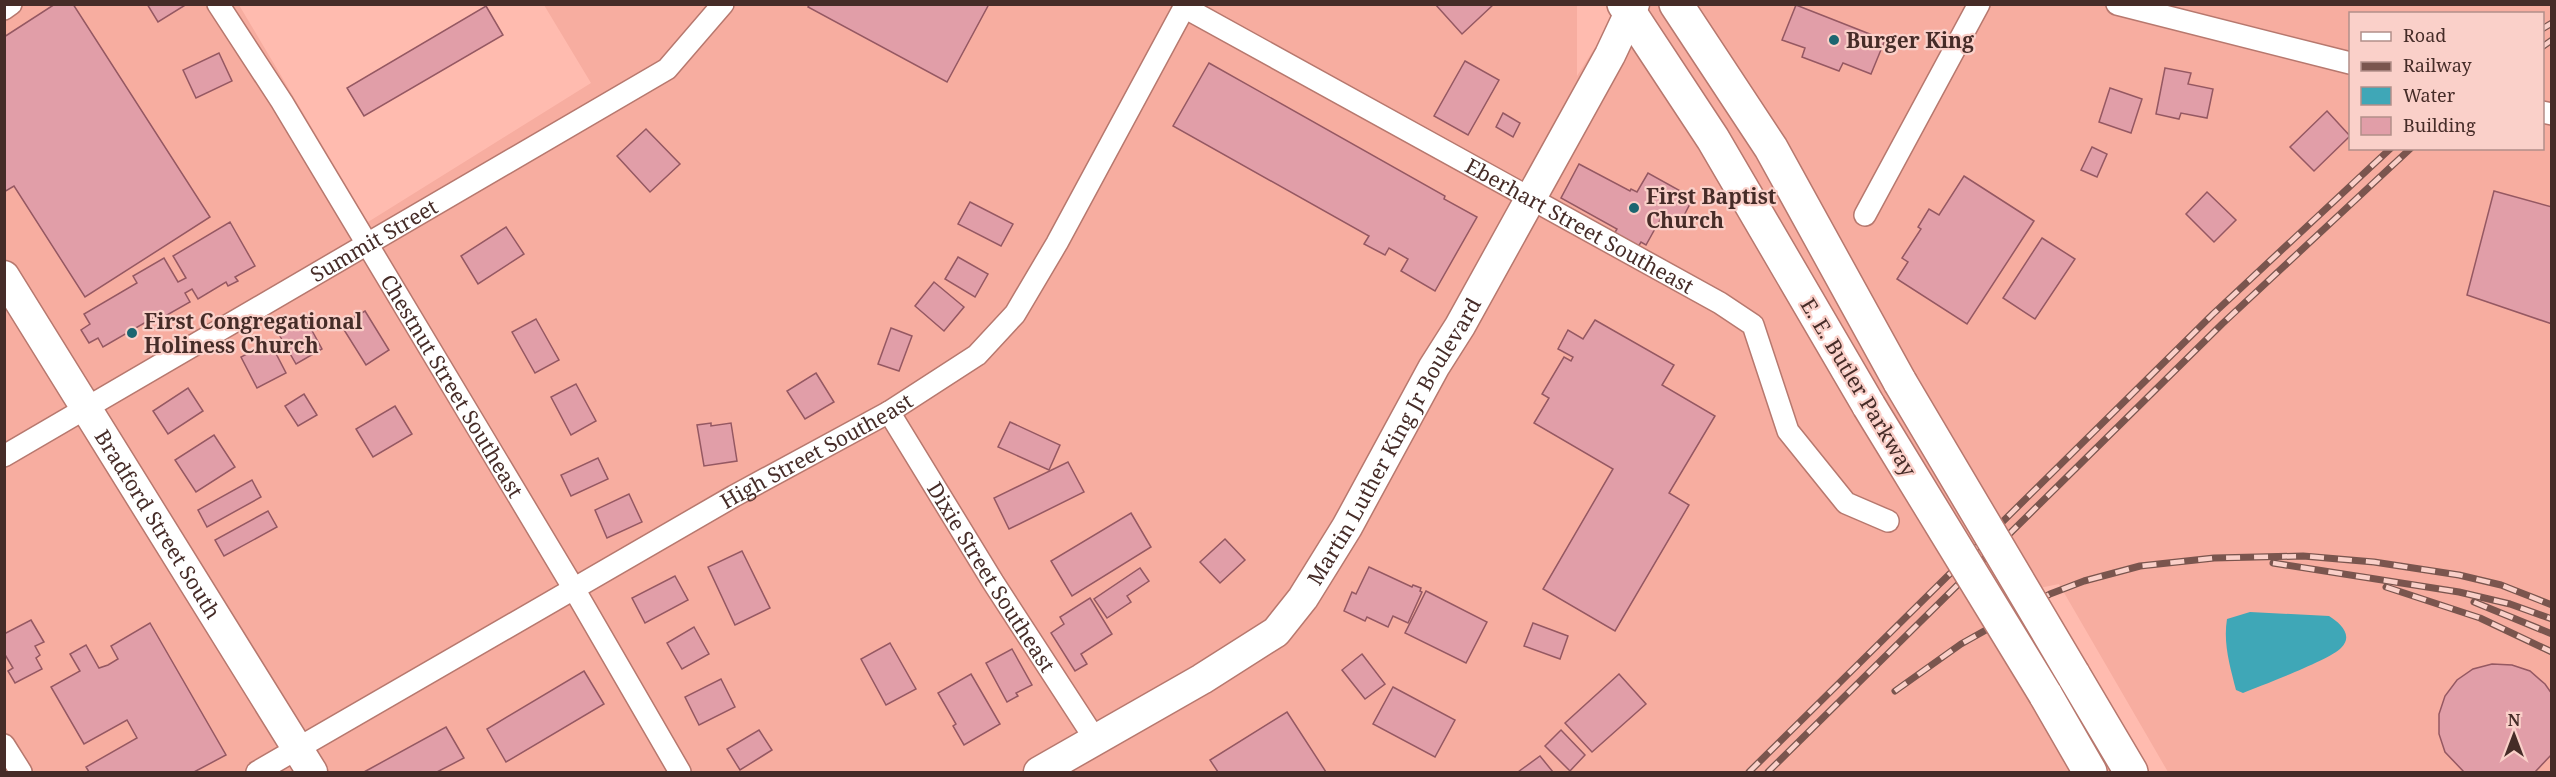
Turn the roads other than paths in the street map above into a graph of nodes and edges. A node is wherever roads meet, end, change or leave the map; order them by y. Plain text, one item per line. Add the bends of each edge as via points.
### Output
1 (11, 4) edge
2 (218, 4) edge
3 (723, 4) edge
4 (1676, 4) edge
5 (1978, 4) edge
6 (2117, 4) edge
7 (1185, 6) edge
8 (1629, 8) edge
9 (4, 9) edge
10 (2349, 63) edge
11 (1529, 199) junction
12 (1865, 215) dead end
13 (367, 246) junction
14 (4, 276) edge
15 (87, 408) junction
16 (889, 412) junction
17 (4, 456) edge
18 (1888, 521) dead end
19 (574, 589) junction
20 (1095, 739) junction
21 (4, 745) edge
22 (305, 760) edge
23 (21, 772) edge
24 (257, 772) edge
25 (680, 772) edge
26 (1039, 772) edge
27 (2090, 772) edge
28 (2131, 772) edge

1 - 9 street
2 - 13 street, Chestnut Street Southeast via 282,102
3 - 13 street, Summit Street via 667,69
4 - 28 highway, E. E. Butler Parkway, bridge via 1771,148 1900,382
5 - 12 street
6 - 10 street
7 - 11 street, Eberhart Street Southeast
7 - 16 street, High Street Southeast via 1015,314 977,355
8 - 11 main road, Martin Luther King Jr Boulevard via 1610,55
8 - 27 highway, E. E. Butler Parkway, bridge via 1713,139
11 - 18 street, Eberhart Street Southeast via 1720,303 1753,326 1788,431 1846,503
11 - 20 main road, Martin Luther King Jr Boulevard via 1347,527 1303,598 1276,632
13 - 15 street, Summit Street
13 - 19 street, Chestnut Street Southeast
14 - 15 main road, Bradford Street South
15 - 17 street, Summit Street
15 - 22 main road, Bradford Street South
16 - 19 street, High Street Southeast
16 - 20 street, Dixie Street Southeast
19 - 22 street, High Street Southeast
19 - 25 street, Chestnut Street Southeast
20 - 26 main road, Martin Luther King Jr Boulevard
21 - 23 street
22 - 24 street, High Street Southeast

